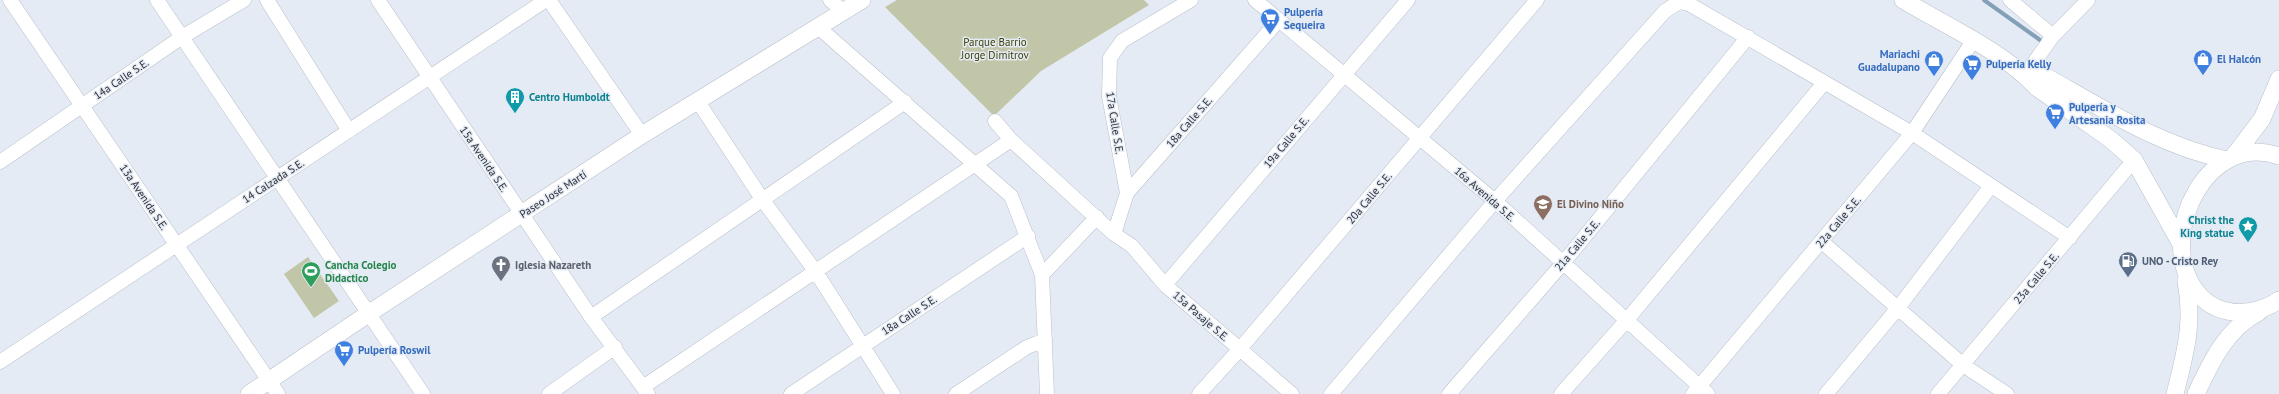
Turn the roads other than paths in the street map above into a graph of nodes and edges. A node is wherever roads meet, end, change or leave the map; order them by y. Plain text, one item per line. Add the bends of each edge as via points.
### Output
1 (10, 0) edge
2 (157, 0) edge
3 (244, 0) edge
4 (267, 0) edge
5 (378, 0) edge
6 (546, 0) edge
7 (549, 0) edge
8 (830, 0) edge
9 (862, 0) edge
10 (1190, 0) edge
11 (1255, 0) edge
12 (1408, 0) edge
13 (1537, 0) edge
14 (1903, 0) edge
15 (2010, 0) edge
16 (2088, 0) edge
17 (843, 12) junction
18 (1279, 20) junction
19 (818, 27) junction
20 (2053, 36) junction
21 (182, 37) junction
22 (1748, 37) junction
23 (1973, 41) junction
24 (1344, 75) junction
25 (2025, 75) junction
26 (430, 77) junction
27 (2279, 79) edge
28 (1824, 82) junction
29 (697, 100) junction
30 (905, 102) junction
31 (82, 105) junction
32 (995, 121) dead end
33 (349, 131) junction
34 (1912, 134) junction
35 (642, 136) junction
36 (1419, 138) junction
37 (1011, 140) junction
38 (2279, 156) edge
39 (2230, 159) junction
40 (2134, 160) junction
41 (0, 162) edge
42 (974, 165) junction
43 (277, 180) junction
44 (1991, 186) junction
45 (1127, 193) junction
46 (762, 199) junction
47 (1495, 201) junction
48 (522, 215) junction
49 (1097, 217) junction
50 (1114, 234) junction
51 (1028, 236) junction
52 (2070, 238) junction
53 (1821, 241) junction
54 (175, 244) junction
55 (2181, 244) junction
56 (1563, 263) junction
57 (2182, 263) junction
58 (816, 272) junction
59 (1042, 275) junction
60 (1164, 285) junction
61 (2276, 302) edge
62 (1898, 308) junction
63 (368, 314) junction
64 (591, 317) junction
65 (1626, 321) junction
66 (1045, 340) junction
67 (861, 346) junction
68 (615, 348) junction
69 (1239, 350) junction
70 (0, 362) edge
71 (1963, 365) junction
72 (273, 387) edge
73 (646, 390) edge
74 (1700, 391) edge
75 (249, 394) edge
76 (423, 394) edge
77 (549, 394) edge
78 (790, 394) edge
79 (893, 394) edge
80 (956, 394) edge
81 (1047, 394) edge
82 (1199, 394) edge
83 (1292, 394) edge
84 (1331, 394) edge
85 (1449, 394) edge
86 (1561, 394) edge
87 (1826, 394) edge
88 (1938, 394) edge
89 (2007, 394) edge
90 (2175, 394) edge
91 (2196, 394) edge

1 - 31 street, 13a Avenida S.E.
2 - 21 street
3 - 21 street, 14a Calle S.E.
4 - 33 street
5 - 26 street, 15a Avenida S.E.
6 - 26 street, 14 Calzada S.E.
7 - 35 street
8 - 17 street
9 - 17 main road, Paseo José Martí
10 - 45 street, 17a Calle S.E. via 1122,41 1110,58 1110,96
11 - 18 street, 16a Avenida S.E.
12 - 24 street, 19a Calle S.E.
13 - 36 street, 20a Calle S.E.
14 - 23 main road
15 - 20 street
16 - 20 street
17 - 19 main road, Paseo José Martí
18 - 24 street, 16a Avenida S.E.
18 - 45 street, 18a Calle S.E.
19 - 29 main road, Paseo José Martí
19 - 30 street
20 - 25 street
21 - 31 street, 14a Calle S.E.
21 - 43 street
22 - 28 street
22 - 47 street via 1689,4 1679,2 1665,11
22 - 56 street, 21a Calle S.E.
23 - 25 main road
23 - 34 street, 22a Calle S.E.
24 - 36 street, 16a Avenida S.E.
24 - 60 street, 19a Calle S.E.
25 - 39 main road via 2043,75 2146,132 2190,152
25 - 40 main road via 2036,87 2110,138
26 - 33 street, 14 Calzada S.E.
26 - 48 street, 15a Avenida S.E.
27 - 39 main road via 2262,119
28 - 34 street
28 - 65 street
29 - 35 main road, Paseo José Martí
29 - 46 street
30 - 42 street
30 - 46 street
31 - 41 street, 14a Calle S.E.
31 - 54 street, 13a Avenida S.E.
32 - 37 street, 15a Pasaje S.E.
33 - 43 street, 14 Calzada S.E.
34 - 44 street
34 - 53 street, 22a Calle S.E.
35 - 48 main road, Paseo José Martí
36 - 47 street, 16a Avenida S.E.
36 - 69 street, 20a Calle S.E.
37 - 42 street
37 - 49 street, 15a Pasaje S.E.
38 - 39 main road via 2259,151
39 - 55 main road via 2209,175 2193,198 2186,216
40 - 52 street, 23a Calle S.E.
40 - 55 main road
42 - 51 street via 1011,196
42 - 58 street
43 - 54 street, 14 Calzada S.E.
43 - 63 street
44 - 52 street
44 - 62 street
45 - 50 street, 18a Calle S.E.
46 - 58 street
46 - 64 street
47 - 56 street, 16a Avenida S.E.
47 - 84 street
48 - 63 main road, Paseo José Martí
48 - 64 street, 15a Avenida S.E.
49 - 50 street, 15a Pasaje S.E.
49 - 59 street
50 - 60 street, 15a Pasaje S.E. via 1132,246
51 - 59 street
51 - 67 street, 18a Calle S.E.
52 - 71 street, 23a Calle S.E.
53 - 62 street
53 - 74 street, 22a Calle S.E.
54 - 70 street, 14 Calzada S.E.
54 - 72 street, 13a Avenida S.E.
55 - 57 main road
56 - 65 street, 16a Avenida S.E.
56 - 85 street, 21a Calle S.E.
57 - 61 main road via 2197,293 2215,308 2239,312
57 - 90 main road via 2190,304 2190,326
58 - 67 street
58 - 73 street
59 - 66 street
60 - 69 street, 15a Pasaje S.E.
61 - 91 main road via 2236,328 2219,350
62 - 71 street
62 - 87 street
63 - 72 main road, Paseo José Martí
63 - 76 street
64 - 68 street, 15a Avenida S.E.
65 - 74 street, 16a Avenida S.E.
65 - 86 street
66 - 80 street via 1027,347
66 - 81 street
67 - 78 street, 18a Calle S.E.
67 - 79 street
68 - 73 street, 15a Avenida S.E.
68 - 77 street
69 - 82 street, 20a Calle S.E.
69 - 83 street, 15a Pasaje S.E.
71 - 88 street, 23a Calle S.E.
71 - 89 street
72 - 75 main road, Paseo José Martí

